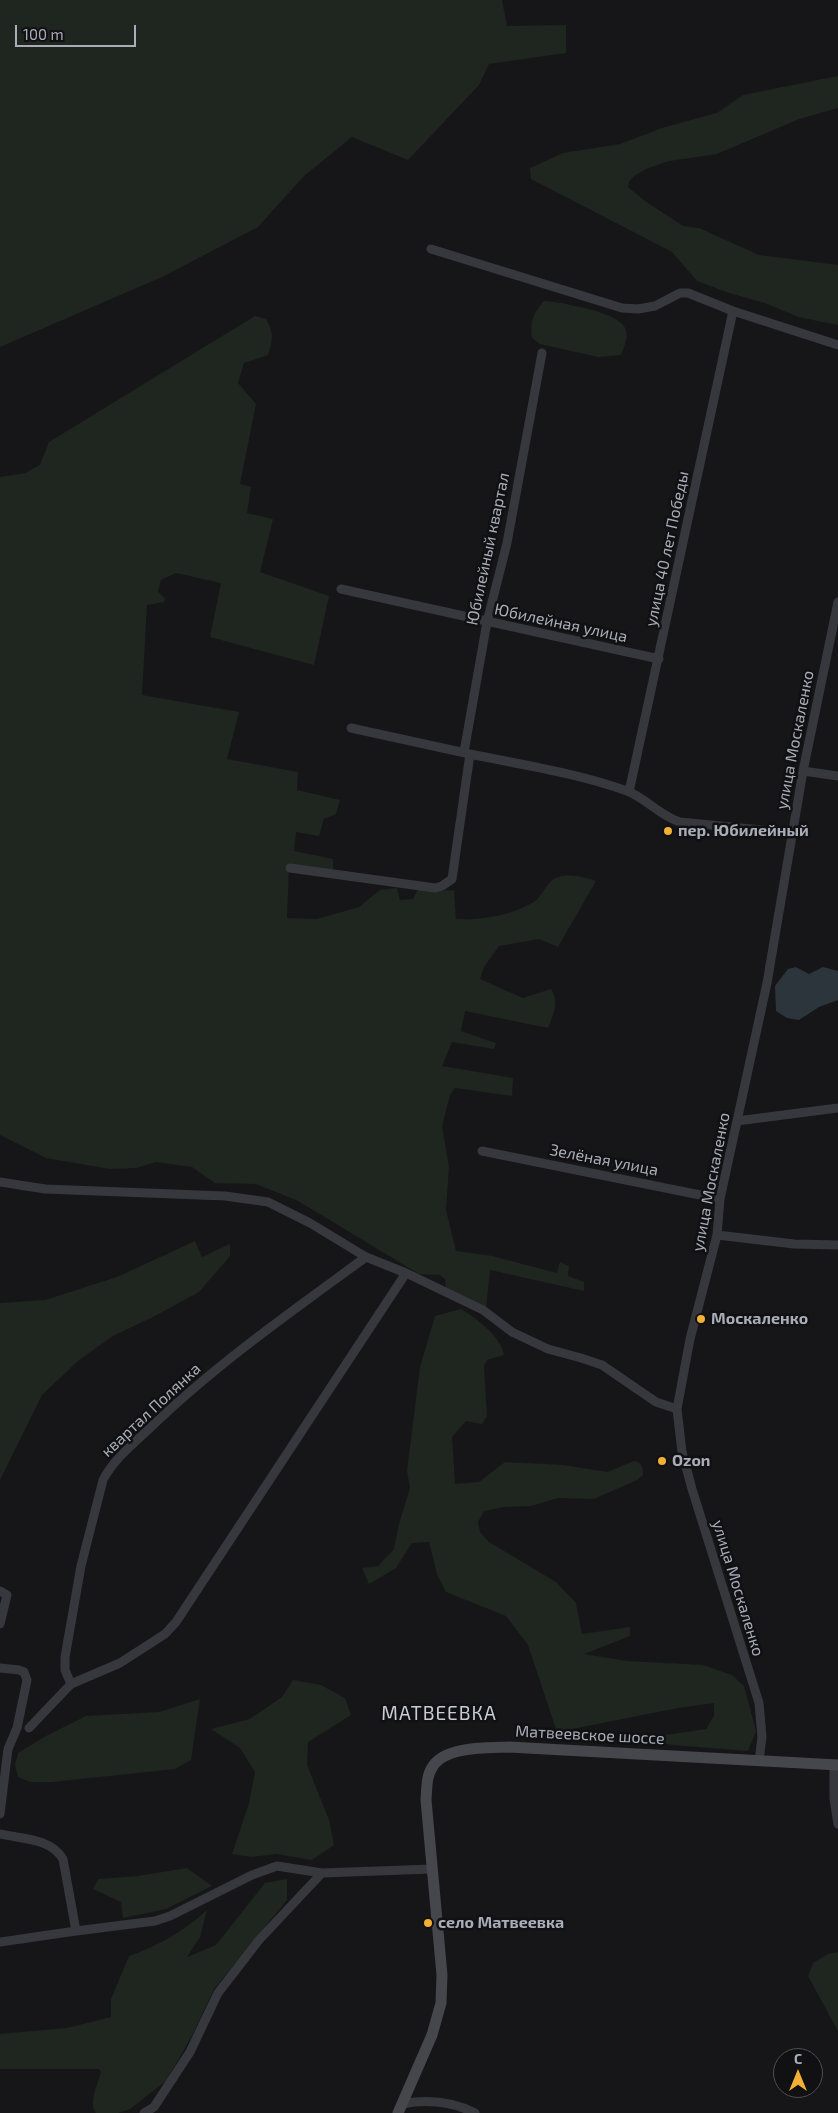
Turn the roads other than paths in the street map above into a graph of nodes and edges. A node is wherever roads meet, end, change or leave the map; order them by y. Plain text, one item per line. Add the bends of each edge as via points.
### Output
1 (431, 249) dead end
2 (733, 312) junction
3 (838, 345) edge
4 (542, 353) dead end
5 (340, 589) dead end
6 (838, 602) edge
7 (487, 622) junction
8 (659, 659) junction
9 (351, 728) dead end
10 (467, 753) junction
11 (803, 771) junction
12 (838, 776) edge
13 (629, 792) junction
14 (792, 833) junction
15 (290, 868) dead end
16 (838, 1108) edge
17 (737, 1121) junction
18 (482, 1151) dead end
19 (0, 1182) edge
20 (720, 1199) junction
21 (717, 1235) junction
22 (838, 1245) edge
23 (366, 1256) junction
24 (406, 1273) junction
25 (677, 1409) junction
26 (0, 1591) edge
27 (0, 1624) edge
28 (0, 1668) edge
29 (71, 1684) junction
30 (29, 1728) dead end
31 (754, 1760) junction
32 (836, 1764) edge
33 (0, 1814) edge
34 (838, 1824) edge
35 (0, 1834) edge
36 (432, 1869) junction
37 (322, 1873) junction
38 (76, 1931) junction
39 (0, 1942) edge
40 (400, 2109) edge
41 (144, 2113) edge
42 (475, 2113) edge

1 - 2 street via 622,308 655,306 680,293 688,293
2 - 3 street
2 - 8 street, улица 40 лет Победы
4 - 7 street, Юбилейный квартал via 507,543
5 - 7 street, Юбилейная улица
6 - 11 street, улица Москаленко
7 - 8 street, Юбилейная улица
7 - 10 street, Юбилейный квартал
8 - 13 street, улица 40 лет Победы
9 - 10 street
10 - 13 street via 567,774
10 - 15 street, Юбилейный квартал via 453,874 448,883 435,888
11 - 12 street
11 - 14 street, улица Москаленко
13 - 14 street via 680,822
14 - 17 street, улица Москаленко via 767,983
16 - 17 street
17 - 20 street, улица Москаленко
18 - 20 street, Зелёная улица
19 - 23 street via 45,1189 245,1197 268,1202
20 - 21 street, улица Москаленко
21 - 22 street via 794,1244
21 - 25 street, улица Москаленко via 690,1339
23 - 24 street
23 - 29 street, квартал Полянка via 215,1372 109,1468 81,1566 65,1657 65,1670
24 - 25 street via 483,1310 512,1332 548,1349 602,1365 656,1402
24 - 29 street via 176,1622 165,1634 120,1662
25 - 31 street, улица Москаленко via 681,1445 692,1489 758,1703 762,1737
26 - 27 street via 7,1594
28 - 33 street via 24,1672 27,1680 18,1728 8,1749
29 - 30 street
31 - 32 main road, Матвеевское шоссе
31 - 36 main road, Матвеевское шоссе via 509,1747 445,1755 433,1765 427,1779
32 - 34 street via 834,1799
35 - 38 street via 42,1842 64,1858
36 - 37 street
36 - 40 main road, Матвеевское шоссе via 442,1975 441,2004 432,2035
37 - 38 street via 277,1866 267,1868 170,1916
37 - 41 street via 258,1940 218,1993 190,2052 154,2107
38 - 39 street
40 - 42 street via 420,2101 447,2102

